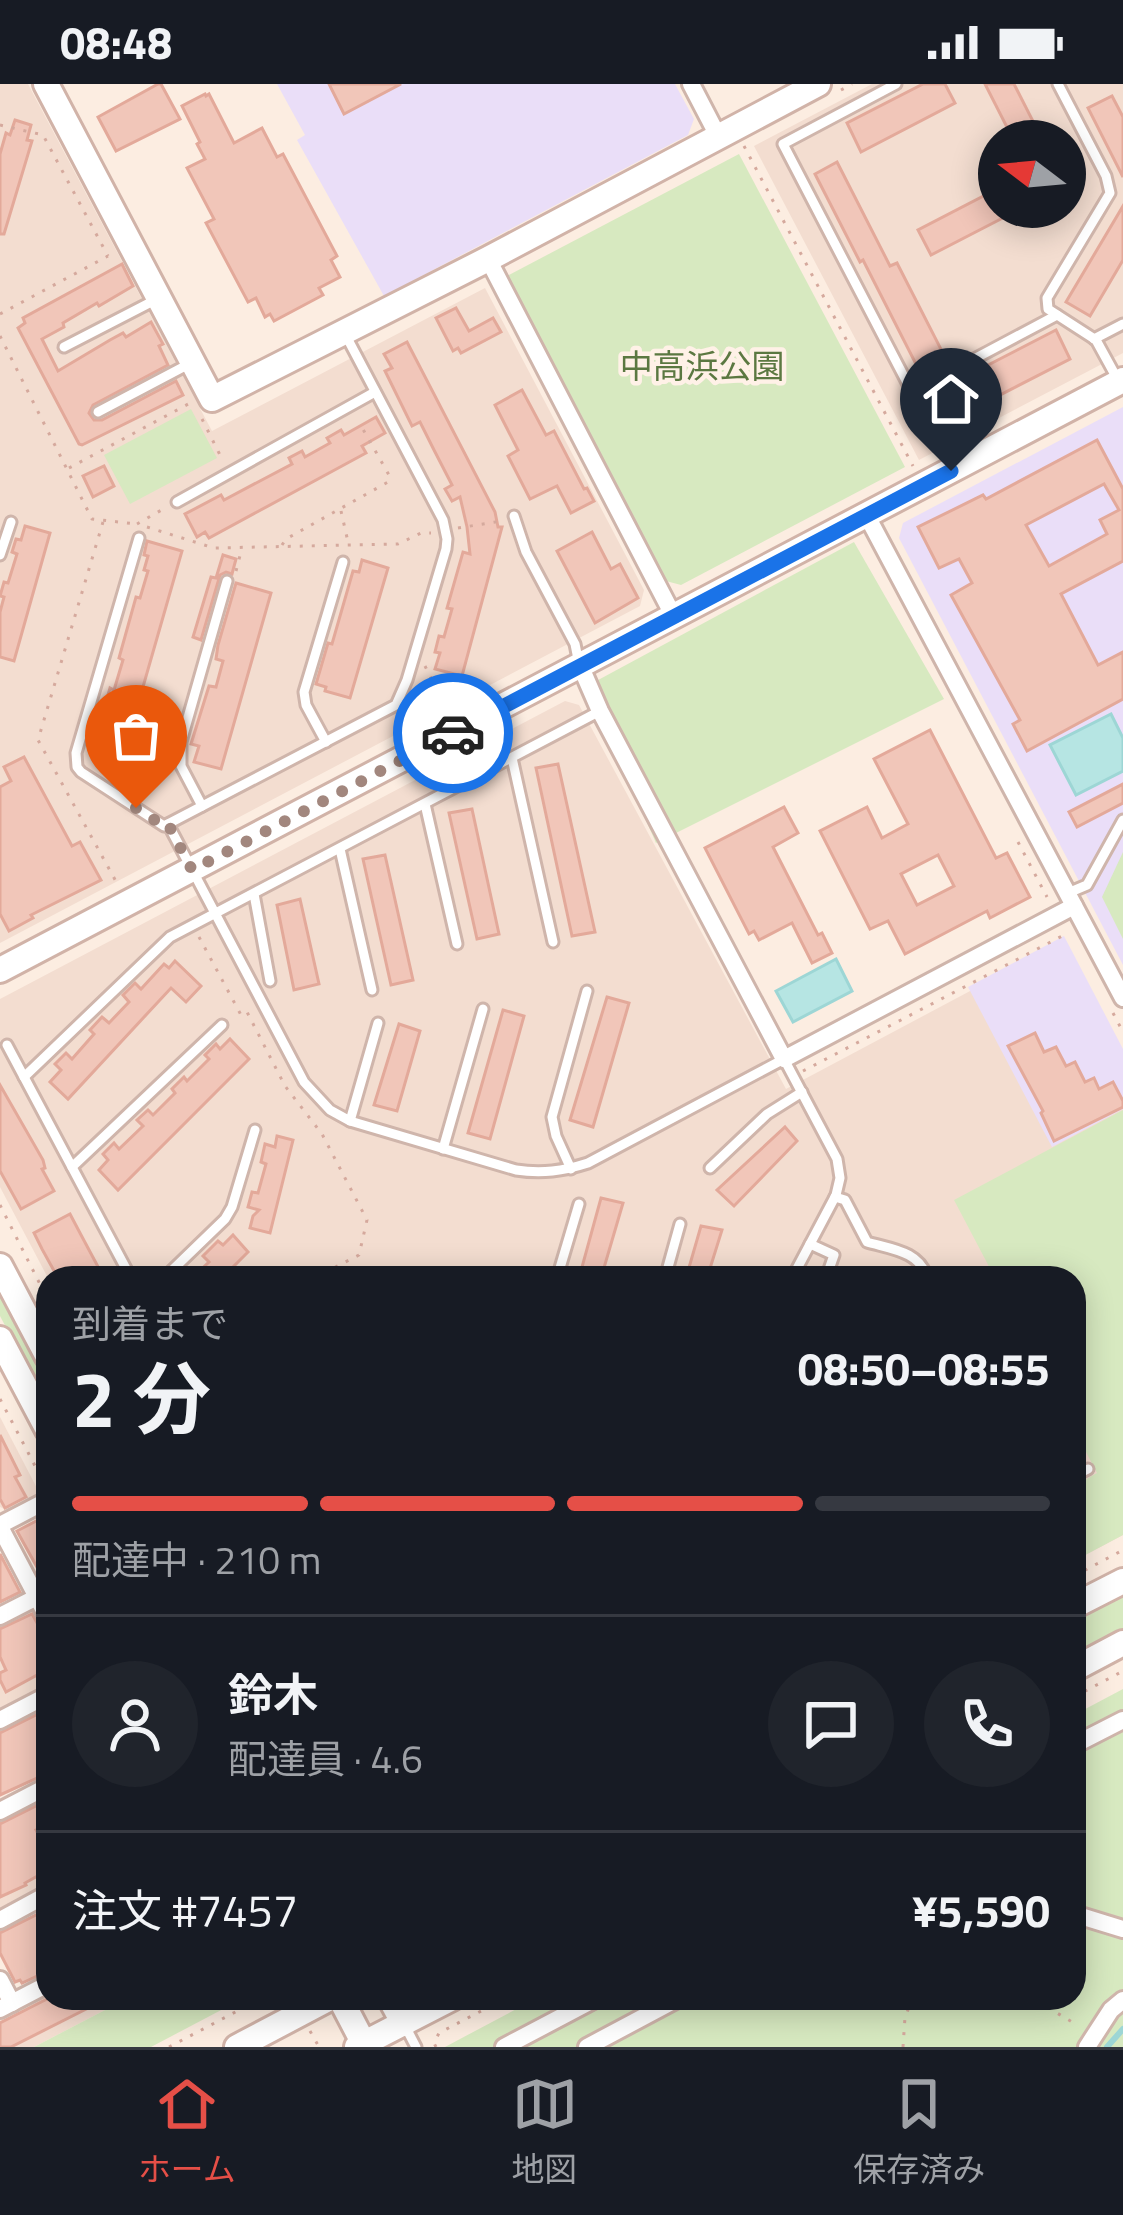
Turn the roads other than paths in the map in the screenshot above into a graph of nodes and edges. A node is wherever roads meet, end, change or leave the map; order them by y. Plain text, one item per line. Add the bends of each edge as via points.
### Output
1 (46, 84) edge
2 (691, 84) edge
3 (818, 84) edge
4 (896, 84) edge
5 (1058, 84) edge
6 (730, 139) junction
7 (488, 259) junction
8 (159, 298) junction
9 (1058, 315) junction
10 (1123, 324) edge
11 (344, 332) junction
12 (1094, 339) junction
13 (64, 347) dead end
14 (192, 363) junction
15 (1121, 381) edge
16 (376, 392) junction
17 (98, 412) dead end
18 (177, 502) road end
19 (514, 516) road end
20 (867, 516) junction
21 (11, 522) dead end
22 (139, 538) dead end
23 (0, 555) edge
24 (344, 562) dead end
25 (227, 581) road end
26 (673, 615) junction
27 (580, 665) junction
28 (600, 711) junction
29 (326, 742) junction
30 (512, 758) junction
31 (425, 803) junction
32 (202, 806) junction
33 (1123, 820) edge
34 (168, 824) junction
35 (340, 848) junction
36 (192, 870) junction
37 (254, 894) junction
38 (1071, 899) junction
39 (215, 914) junction
40 (553, 941) dead end
41 (458, 944) dead end
42 (0, 970) edge
43 (270, 981) dead end
44 (372, 990) dead end
45 (587, 992) dead end
46 (1118, 1006) edge
47 (484, 1009) dead end
48 (378, 1023) dead end
49 (222, 1025) dead end
50 (8, 1045) dead end
51 (784, 1058) junction
52 (24, 1077) junction
53 (802, 1092) junction
54 (350, 1121) junction
55 (255, 1130) dead end
56 (443, 1149) junction
57 (72, 1167) junction
58 (710, 1168) dead end
59 (571, 1169) junction
60 (835, 1197) junction
61 (579, 1204) dead end
62 (680, 1224) dead end
63 (810, 1244) junction
64 (0, 1265) edge
65 (125, 1266) edge
66 (176, 1266) edge
67 (561, 1266) edge
68 (668, 1266) edge
69 (798, 1266) edge
70 (830, 1266) edge
71 (922, 1266) edge
72 (36, 1334) edge
73 (0, 1340) edge
74 (36, 1408) edge
75 (36, 1506) edge
76 (0, 1526) edge
77 (1123, 1581) edge
78 (36, 1595) edge
79 (36, 1598) edge
80 (1086, 1600) edge
81 (0, 1616) edge
82 (1123, 1643) edge
83 (1086, 1663) edge
84 (36, 1701) edge
85 (0, 1720) edge
86 (1123, 1720) edge
87 (1086, 1739) edge
88 (36, 1792) edge
89 (0, 1811) edge
90 (36, 1900) edge
91 (1086, 1918) edge
92 (0, 1920) edge
93 (1120, 1931) edge
94 (0, 1980) edge
95 (1123, 1986) edge
96 (36, 1990) edge
97 (1117, 2005) edge
98 (6, 2006) edge
99 (307, 2010) edge
100 (346, 2010) edge
101 (439, 2010) edge
102 (574, 2010) edge
103 (657, 2010) edge
104 (410, 2036) edge
105 (1091, 2040) edge
106 (362, 2046) edge
107 (237, 2047) edge
108 (504, 2047) edge
109 (586, 2047) edge

1 - 8 street
2 - 6 street
3 - 6 street
4 - 9 lane via 783,144 912,392
5 - 9 lane via 1110,193 1047,298
6 - 7 street
7 - 11 street
7 - 26 street
8 - 13 lane
8 - 14 street
9 - 12 lane
10 - 12 lane
11 - 14 street via 212,399
11 - 16 lane
12 - 15 lane
14 - 17 lane
15 - 20 street
16 - 18 lane
16 - 29 lane via 447,539 396,705
19 - 27 lane
20 - 26 street
20 - 38 street
21 - 23 lane
22 - 34 lane via 75,759 81,772
24 - 29 lane via 304,692
25 - 32 lane via 181,742 181,766
26 - 27 street
27 - 28 street
27 - 36 street
28 - 30 lane
28 - 51 street
29 - 32 lane
30 - 31 lane
30 - 40 lane
31 - 35 lane
31 - 41 lane
32 - 34 lane
33 - 38 lane
34 - 36 lane
35 - 37 lane
35 - 44 lane
36 - 39 lane
36 - 42 street
37 - 39 lane
37 - 43 lane
38 - 46 street
38 - 51 street
39 - 52 lane via 170,937
39 - 54 lane via 304,1082
45 - 59 lane via 552,1117
47 - 56 lane
48 - 54 lane
49 - 57 lane
50 - 52 lane
51 - 53 lane
51 - 59 lane
52 - 57 lane
53 - 58 lane
53 - 60 lane via 837,1159
54 - 56 lane
55 - 66 lane via 232,1207
56 - 59 lane via 539,1174
57 - 65 lane
60 - 63 lane
60 - 71 lane via 867,1242 909,1253
61 - 67 lane
62 - 68 lane
63 - 69 lane
63 - 70 lane via 833,1256
64 - 72 street
73 - 74 street
75 - 76 street
76 - 78 street
77 - 80 street
79 - 81 street
82 - 83 street
84 - 85 street
86 - 87 street
88 - 89 street
90 - 92 street
91 - 93 street
94 - 98 street
95 - 97 street
96 - 98 street
97 - 105 street
99 - 107 street
100 - 106 street
101 - 104 street
102 - 108 street
103 - 109 street
104 - 106 street

